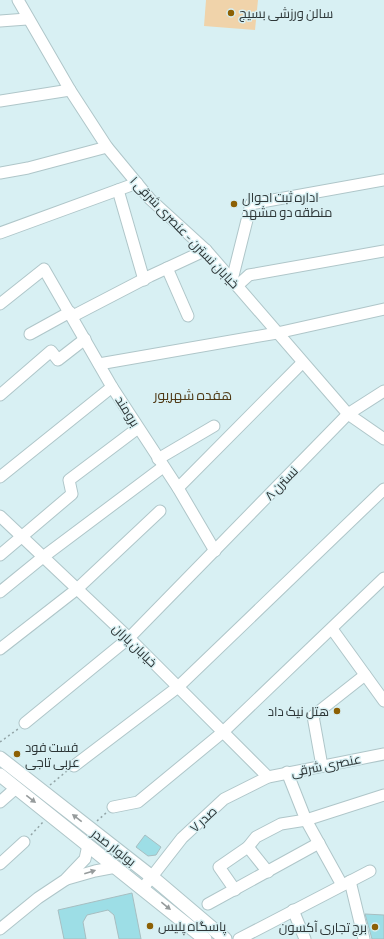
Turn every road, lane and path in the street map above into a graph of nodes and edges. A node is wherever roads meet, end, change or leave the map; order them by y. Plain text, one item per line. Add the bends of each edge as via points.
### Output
1 (18, 0) edge
2 (27, 19) junction
3 (0, 21) edge
4 (70, 90) junction
5 (0, 101) edge
6 (107, 147) junction
7 (0, 173) edge
8 (384, 180) edge
9 (136, 183) junction
10 (118, 190) junction
11 (0, 233) edge
12 (206, 250) junction
13 (384, 251) edge
14 (167, 268) junction
15 (144, 280) junction
16 (235, 283) junction
17 (0, 304) edge
18 (384, 309) edge
19 (71, 314) junction
20 (188, 316) dead end
21 (277, 333) junction
22 (30, 334) dead end
23 (85, 339) junction
24 (302, 363) junction
25 (99, 364) junction
26 (112, 387) junction
27 (384, 391) edge
28 (0, 395) edge
29 (348, 414) junction
30 (214, 426) dead end
31 (138, 428) junction
32 (384, 439) edge
33 (160, 463) junction
34 (0, 477) edge
35 (178, 488) junction
36 (384, 489) edge
37 (160, 511) dead end
38 (0, 516) edge
39 (22, 537) junction
40 (215, 551) junction
41 (0, 555) edge
42 (43, 557) junction
43 (384, 578) edge
44 (77, 589) junction
45 (0, 592) edge
46 (332, 629) junction
47 (129, 638) junction
48 (0, 649) edge
49 (365, 675) junction
50 (178, 687) junction
51 (381, 689) edge
52 (384, 701) edge
53 (25, 723) joint
54 (223, 732) junction
55 (0, 742) edge
56 (384, 754) edge
57 (0, 758) edge
58 (74, 766) joint
59 (322, 766) junction
60 (287, 772) junction
61 (0, 775) edge
62 (268, 777) junction
63 (16, 788) junction
64 (42, 791) junction
65 (384, 795) edge
66 (0, 802) edge
67 (113, 807) joint
68 (50, 814) junction
69 (306, 820) junction
70 (90, 828) junction
71 (24, 842) joint
72 (88, 844) junction
73 (319, 844) junction
74 (248, 848) junction
75 (0, 864) edge
76 (116, 867) junction
77 (370, 870) dead end
78 (268, 872) junction
79 (152, 877) junction
80 (65, 880) junction
81 (346, 883) junction
82 (143, 888) junction
83 (235, 890) junction
84 (208, 904) dead end
85 (293, 910) junction
86 (0, 929) edge
87 (205, 939) edge
88 (225, 939) edge
89 (239, 939) edge
90 (305, 939) edge
91 (364, 939) edge

1 - 2 street, خیابان نسترن - عنصری شرقی ۱
2 - 3 street
2 - 4 street, خیابان نسترن - عنصری شرقی ۱
4 - 5 street
4 - 6 street, خیابان نسترن - عنصری شرقی ۱
6 - 7 street
6 - 9 street, خیابان نسترن - عنصری شرقی ۱
8 - 16 street via 251,204
9 - 10 street
9 - 12 street, خیابان نسترن - عنصری شرقی ۱
10 - 11 street
10 - 15 street
12 - 14 street
12 - 16 street, خیابان نسترن - عنصری شرقی ۱
13 - 16 street via 249,275
14 - 15 street
14 - 20 street
15 - 19 street
16 - 21 street, خیابان نسترن - عنصری شرقی ۱
17 - 19 street, برومند via 44,269
18 - 21 street
19 - 22 street
19 - 23 street, برومند
21 - 24 street, خیابان نسترن - عنصری شرقی ۱
21 - 25 street
23 - 25 street, برومند
23 - 28 street via 58,360 51,351
24 - 29 street, خیابان نسترن - عنصری شرقی ۱
24 - 35 street
25 - 26 street, برومند
26 - 31 street, برومند
26 - 34 street
27 - 29 street, نسترن ۸
29 - 32 street, خیابان نسترن - عنصری شرقی ۱
29 - 40 street, نسترن ۸
30 - 33 street
31 - 33 street, برومند
31 - 39 street via 69,480 72,494
33 - 35 street, برومند
33 - 42 street
35 - 40 street, برومند
36 - 50 street
37 - 44 street
38 - 39 street, خیابان یاران
39 - 41 street
39 - 42 street, خیابان یاران
40 - 47 street, نسترن ۸
42 - 44 street, خیابان یاران
42 - 45 street
43 - 46 street
44 - 47 street, خیابان یاران
44 - 48 street
46 - 49 street
46 - 54 street
47 - 50 street, خیابان یاران
47 - 53 street, نسترن ۸
49 - 51 street
49 - 59 street via 313,716
50 - 54 street, خیابان یاران
50 - 58 street
51 - 52 street
53 - 55 path
54 - 62 street, خیابان یاران
54 - 67 street via 138,802
56 - 59 street, عنصری شرقی
57 - 64 main road, بولوار صدر
58 - 64 path
59 - 60 street, عنصری شرقی
60 - 62 street, عنصری شرقی
60 - 69 street
61 - 63 main road, بولوار صدر
62 - 79 street, صدر ۷ via 224,799 182,838
63 - 66 street
63 -> 68 main road, بولوار صدر
70 -> 64 main road, بولوار صدر
65 - 69 street
67 - 70 path
68 - 71 path
68 - 72 main road, بولوار صدر
69 - 73 street
69 - 74 street via 281,824 256,837
70 - 79 main road, بولوار صدر
71 - 75 street
72 - 76 main road, بولوار صدر
72 - 80 street via 86,859
73 - 78 street
73 - 81 street
74 - 78 street
74 - 83 street via 219,867
80 -> 76 street
76 - 82 main road, بولوار صدر
77 - 81 street
78 - 83 street
79 - 82 street, صدر ۷
79 - 88 main road, بولوار صدر
80 - 86 street
81 - 85 street
81 - 91 street
82 -> 87 main road, بولوار صدر
83 - 84 street
85 - 89 street
85 - 90 street

